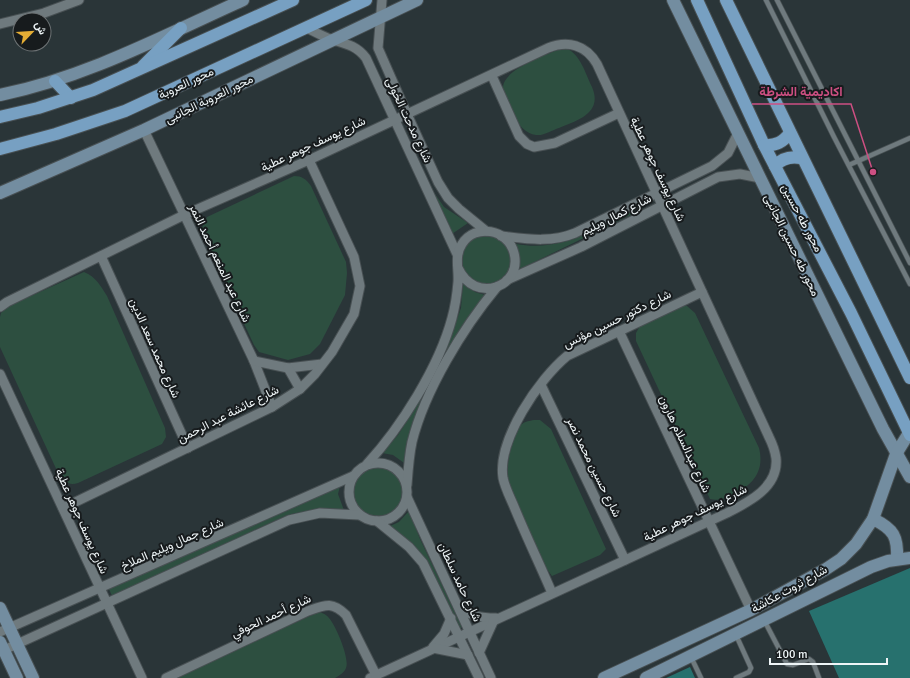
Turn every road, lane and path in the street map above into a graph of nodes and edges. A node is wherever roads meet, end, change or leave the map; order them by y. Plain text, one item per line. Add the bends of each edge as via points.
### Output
1 (79, 0) edge
2 (222, 0) edge
3 (244, 0) edge
4 (293, 0) edge
5 (366, 0) edge
6 (382, 0) edge
7 (417, 0) edge
8 (697, 0) edge
9 (726, 0) edge
10 (766, 0) edge
11 (777, 0) edge
12 (676, 5) edge
13 (216, 12) junction
14 (381, 18) junction
15 (0, 24) edge
16 (181, 28) junction
17 (307, 28) junction
18 (332, 40) junction
19 (806, 57) junction
20 (797, 62) junction
21 (137, 71) junction
22 (492, 76) junction
23 (55, 81) junction
24 (0, 95) edge
25 (71, 98) junction
26 (619, 113) junction
27 (407, 114) junction
28 (0, 117) edge
29 (395, 120) junction
30 (144, 130) junction
31 (738, 133) junction
32 (790, 133) junction
33 (910, 138) edge
34 (764, 145) junction
35 (0, 149) edge
36 (801, 158) junction
37 (309, 160) junction
38 (858, 161) junction
39 (849, 165) junction
40 (774, 166) junction
41 (760, 178) junction
42 (0, 193) edge
43 (656, 194) junction
44 (662, 206) junction
45 (184, 215) junction
46 (486, 231) junction
47 (502, 236) junction
48 (457, 254) junction
49 (101, 256) junction
50 (910, 263) edge
51 (458, 268) junction
52 (507, 280) junction
53 (910, 284) edge
54 (498, 287) junction
55 (702, 292) junction
56 (0, 307) edge
57 (619, 330) junction
58 (254, 361) junction
59 (322, 364) junction
60 (288, 368) junction
61 (0, 374) edge
62 (910, 378) edge
63 (541, 385) junction
64 (300, 389) junction
65 (272, 407) junction
66 (909, 434) edge
67 (188, 448) junction
68 (896, 454) junction
69 (367, 464) junction
70 (353, 476) junction
71 (910, 476) edge
72 (407, 485) junction
73 (407, 497) junction
74 (63, 508) junction
75 (359, 515) junction
76 (873, 519) junction
77 (377, 522) junction
78 (709, 522) junction
79 (910, 558) edge
80 (625, 560) junction
81 (897, 560) junction
82 (100, 589) junction
83 (552, 593) junction
84 (106, 603) junction
85 (458, 606) junction
86 (0, 608) edge
87 (751, 610) junction
88 (739, 616) junction
89 (451, 618) junction
90 (496, 619) junction
91 (764, 620) junction
92 (5, 630) edge
93 (470, 631) junction
94 (740, 633) junction
95 (459, 636) junction
96 (17, 645) junction
97 (2, 646) edge
98 (432, 649) junction
99 (480, 653) junction
100 (468, 655) junction
101 (691, 657) junction
102 (373, 676) edge
103 (744, 676) edge
104 (16, 678) edge
105 (33, 678) edge
106 (142, 678) edge
107 (166, 678) edge
108 (479, 678) edge
109 (491, 678) edge
110 (604, 678) edge
111 (646, 678) edge
112 (701, 678) edge
113 (736, 678) edge
114 (819, 678) edge

1 - 15 street via 44,13
2 - 13 street
3 - 13 street
4 - 21 main road
5 - 17 main road, محور العروبة
6 - 14 street, شارع مدحت الخولى
7 - 14 street, محور العروبة الجانبى
8 - 34 main road, محور طه حسين
9 - 32 main road, محور طه حسين
10 - 20 lane
11 - 19 lane
12 - 31 street, محور طه حسين الجانبى
13 - 16 street
14 - 18 street, محور العروبة الجانبى
14 - 27 street, شارع مدحت الخولى via 378,48
16 - 21 main road
16 - 23 street via 119,58
17 - 18 street, شارع مدحت الخولى
17 - 35 main road, محور العروبة via 125,111
18 - 29 street, شارع مدحت الخولى via 350,44 362,52
18 - 30 street, محور العروبة الجانبى
19 - 20 lane
19 - 38 lane
20 - 39 lane
21 - 25 main road
22 - 26 street, شارع يوسف جوهر عطية via 556,45 578,46 594,58
22 - 26 street via 519,136 534,147 555,143
22 - 27 street, شارع يوسف جوهر عطية
23 - 24 street
23 - 25 main road
25 - 28 main road
26 - 43 street, شارع يوسف جوهر عطية
27 - 29 street, شارع يوسف جوهر عطية
27 - 46 street, شارع مدحت الخولى via 448,198
29 - 37 street, شارع يوسف جوهر عطية
29 - 48 street, شارع مدحت الخولى
30 - 42 street, محور العروبة الجانبى
30 - 45 street, شارع عبد المنعم أحمد النمر
31 - 41 street, محور طه حسين الجانبى
31 - 43 street, شارع كمال ويليم via 728,153 721,160
32 - 34 main road via 782,142
32 - 36 main road, محور طه حسين
33 - 38 lane
34 - 40 main road, محور طه حسين
36 - 40 main road via 789,157
36 - 62 main road, محور طه حسين
37 - 45 street, شارع يوسف جوهر عطية
37 - 59 street, شارع عائشة عبد الرحمن via 354,257 360,286 354,314
38 - 39 lane
38 - 50 lane
39 - 53 lane
40 - 66 main road, محور طه حسين via 851,313
41 - 44 street, شارع كمال ويليم via 740,174 718,177
41 - 68 street, محور طه حسين الجانبى
43 - 44 street, شارع يوسف جوهر عطية
43 - 47 street, شارع كمال ويليم via 565,238 535,240
44 - 52 street, شارع كمال ويليم
44 - 55 street, شارع يوسف جوهر عطية
45 - 49 street, شارع يوسف جوهر عطية
45 - 58 street, شارع عبد المنعم أحمد النمر
46 - 47 street
46 - 48 street via 468,237
47 - 52 street via 514,253 514,267
48 - 51 street
49 - 56 street, شارع يوسف جوهر عطية
49 - 67 street, شارع محمد سعد الدين
51 - 54 street via 464,279 473,286 481,289
51 - 69 street via 452,318 441,347 401,422
52 - 54 street
54 - 72 street via 459,339 421,413 412,443
55 - 57 street, شارع دكتور حسين مؤنس
55 - 78 street, شارع يوسف جوهر عطية via 769,437 776,458 775,474 757,496
57 - 63 street, شارع دكتور حسين مؤنس via 567,356 553,368
57 - 78 street, شارع عبدالسلام هارون
58 - 60 street
58 - 65 street, شارع عبد المنعم أحمد النمر
59 - 60 street
59 - 64 street, شارع عائشة عبد الرحمن
60 - 64 street
61 - 74 street, شارع يوسف جوهر عطية
63 - 80 street, شارع حسين محمد نصر
63 - 83 street, شارع دكتور حسين مؤنس via 511,435 503,462 503,478
64 - 65 street, شارع عائشة عبد الرحمن
65 - 67 street, شارع عائشة عبد الرحمن
66 - 68 street, شارع ثروت عكاشة
67 - 74 street, شارع عائشة عبد الرحمن
68 - 71 street, محور طه حسين الجانبى
68 - 76 street, شارع ثروت عكاشة
69 - 70 street
69 - 72 street via 380,462 392,465 402,474
70 - 75 street via 349,486 349,497
70 - 82 street, شارع جمال ويليم الملاخ
72 - 73 street
73 - 77 street via 402,509 393,517
73 - 85 street, شارع حامد سلطان
74 - 82 street, شارع يوسف جوهر عطية
75 - 77 street
75 - 84 street via 320,514 289,520
76 - 81 street via 885,524 894,534
76 - 87 street, شارع ثروت عكاشة via 856,544 841,559
77 - 89 street, شارع حامد سلطان via 409,547 423,563
78 - 80 street, شارع يوسف جوهر عطية
78 - 87 street, شارع عبدالسلام هارون
79 - 81 street, شارع ثروت عكاشة
80 - 83 street, شارع يوسف جوهر عطية
81 - 91 street, شارع ثروت عكاشة via 871,567
82 - 84 street, شارع يوسف جوهر عطية
82 - 92 street, شارع جمال ويليم الملاخ
83 - 90 street, شارع يوسف جوهر عطية
84 - 96 street
84 - 106 street, شارع يوسف جوهر عطية
85 - 90 street via 476,617
85 - 93 street, شارع حامد سلطان
86 - 92 street
87 - 88 street, شارع ثروت عكاشة
88 - 94 street
88 - 110 street, شارع ثروت عكاشة
89 - 95 street, شارع حامد سلطان
89 - 98 street via 444,634
90 - 93 street, شارع يوسف جوهر عطية
90 - 99 street
91 - 94 street, شارع ثروت عكاشة
91 - 114 lane via 787,664 793,665 809,659 813,662
92 - 96 street
93 - 95 street, شارع يوسف جوهر عطية
93 - 99 street, شارع حامد سلطان
94 - 101 street, شارع ثروت عكاشة
94 - 103 lane via 752,668
95 - 98 street, شارع يوسف جوهر عطية
95 - 100 street, شارع حامد سلطان
96 - 97 street
96 - 105 street
97 - 104 street
98 - 100 street
98 - 102 street, شارع يوسف جوهر عطية
99 - 109 street, شارع حامد سلطان
100 - 108 street, شارع حامد سلطان
101 - 111 street, شارع ثروت عكاشة
101 - 112 lane
102 - 107 street, شارع أحمد الحوفي via 346,615 338,607 331,605 308,611
103 - 113 lane

